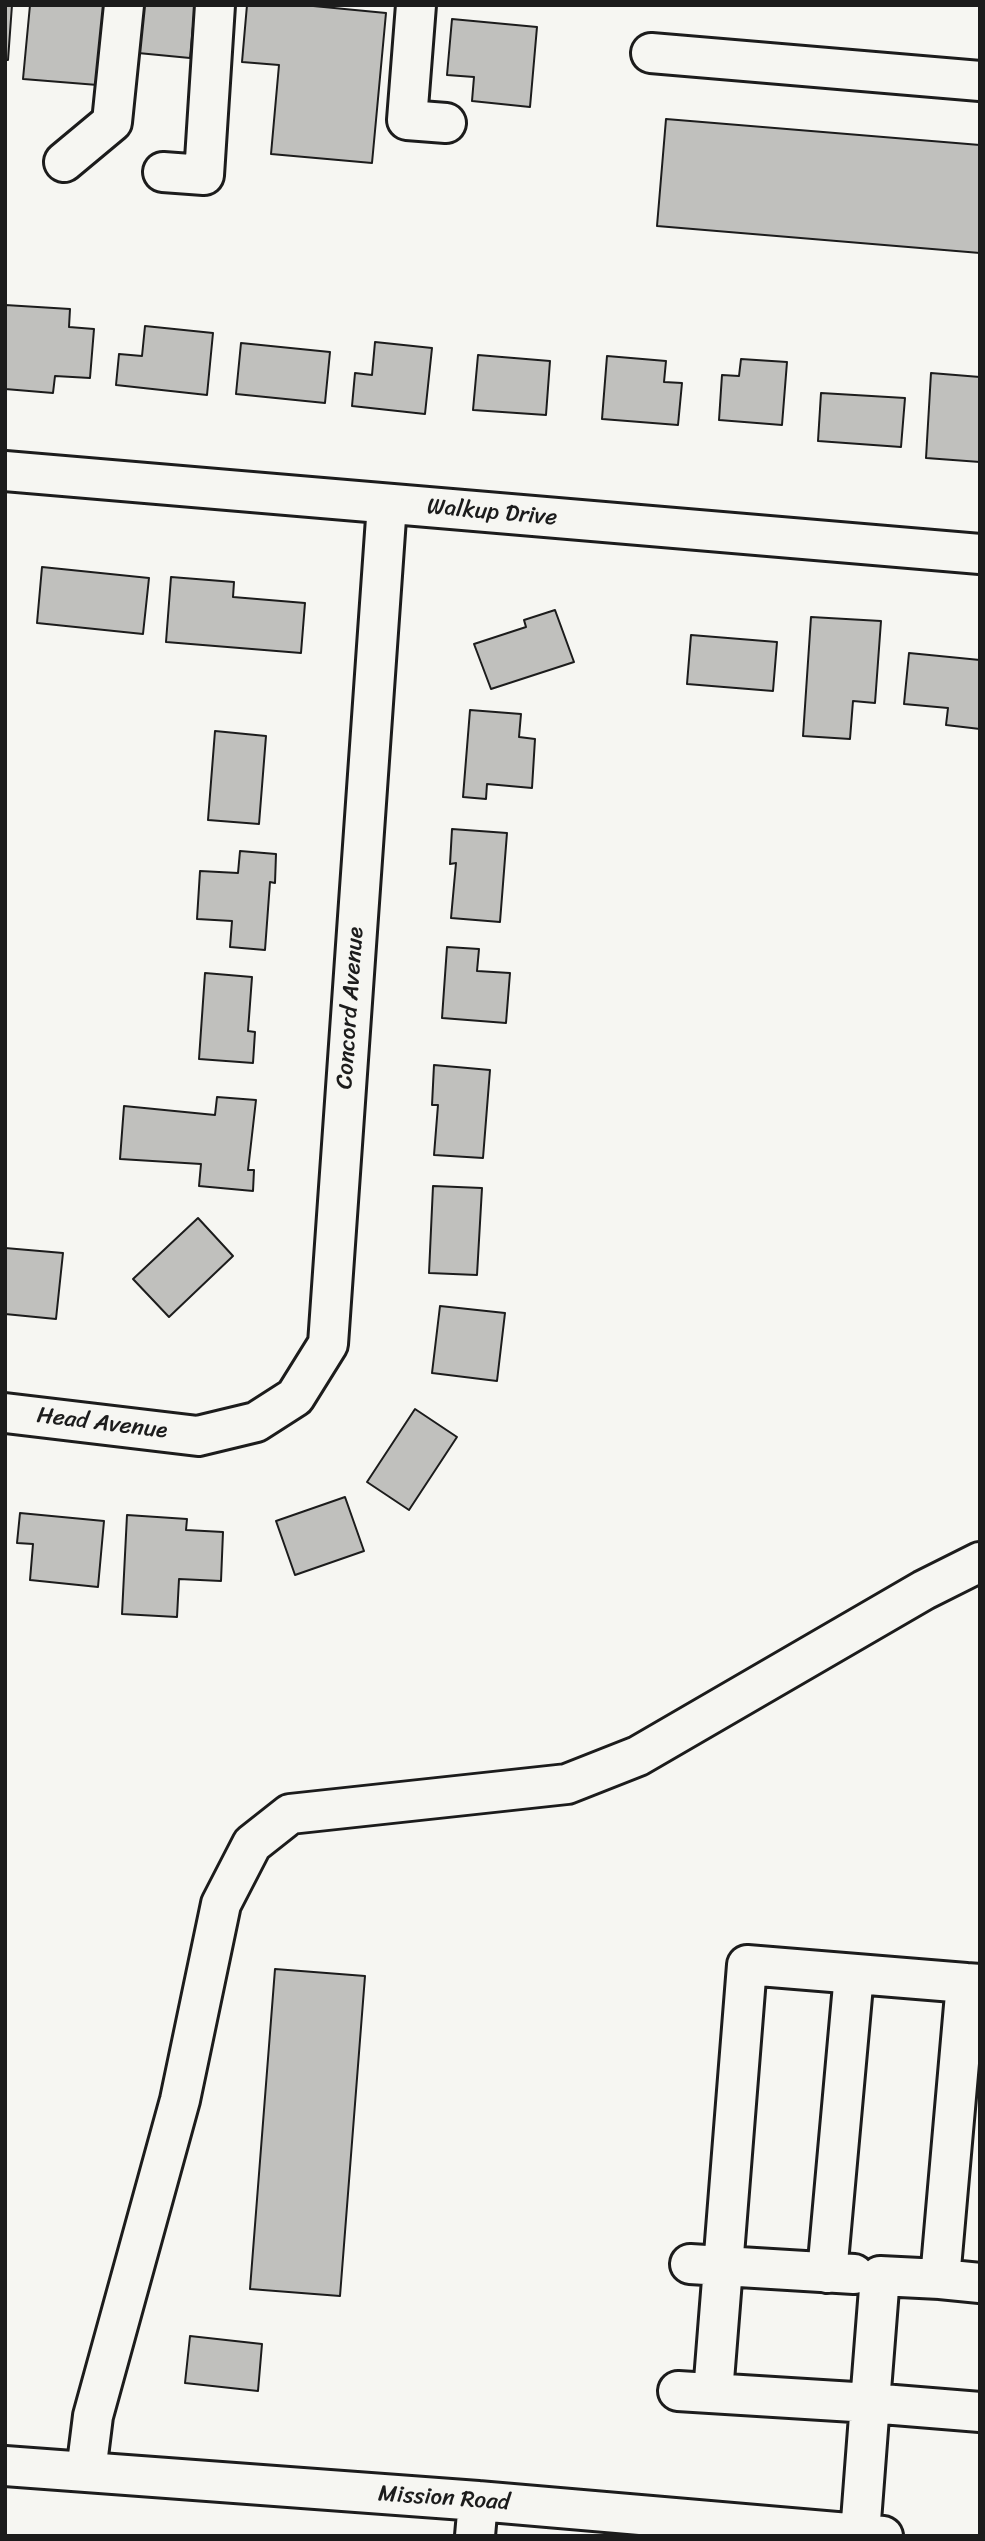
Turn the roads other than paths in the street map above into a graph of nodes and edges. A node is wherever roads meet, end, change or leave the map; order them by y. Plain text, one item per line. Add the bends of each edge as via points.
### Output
1 (124, 5) edge
2 (215, 5) edge
3 (416, 5) edge
4 (651, 53) dead end
5 (980, 80) edge
6 (446, 123) dead end
7 (64, 162) dead end
8 (163, 172) dead end
9 (5, 471) edge
10 (387, 504) junction
11 (980, 554) edge
12 (5, 1413) edge
13 (198, 1436) joint
14 (980, 1562) edge
15 (854, 1974) junction
16 (973, 1983) edge
17 (707, 2265) junction
18 (828, 2273) junction
19 (880, 2276) junction
20 (940, 2279) junction
21 (980, 2283) edge
22 (870, 2403) junction
23 (980, 2412) edge
24 (5, 2466) edge
25 (86, 2472) junction
26 (477, 2518) edge
27 (871, 2535) edge

1 - 7 street via 112,122
2 - 8 street via 204,175
3 - 6 street via 407,120
4 - 5 street
9 - 10 street, Walkup Drive
10 - 11 street, Walkup Drive
10 - 13 street, Concord Avenue via 328,1344 295,1397 256,1422
12 - 13 street, Head Avenue
14 - 25 street via 638,1756 567,1784 290,1814 252,1844 220,1904 180,2099 93,2416
15 - 16 street
15 - 17 street via 747,1965
15 - 18 street
16 - 20 street
17 - 18 street
17 - 22 street via 696,2392
18 - 19 street
19 - 20 street
19 - 22 street
20 - 21 street
22 - 23 street
22 - 27 street
24 - 25 street, Mission Road
25 - 26 street, Mission Road
26 - 27 street, Mission Road

